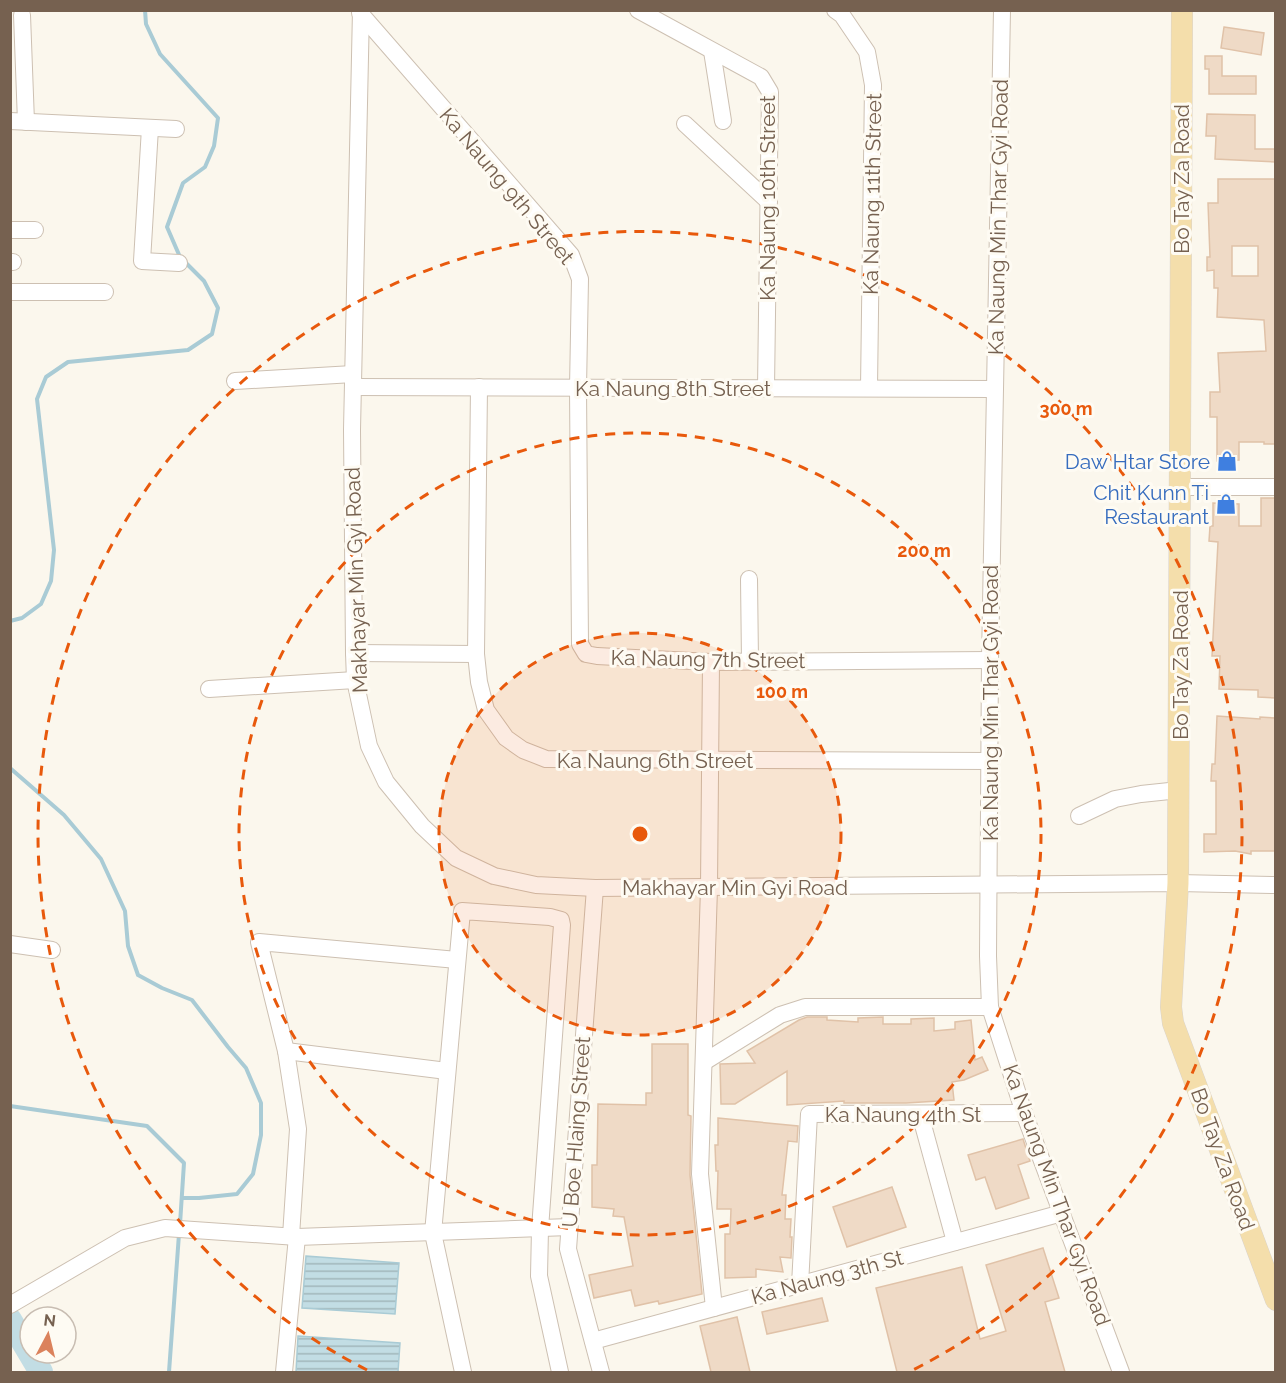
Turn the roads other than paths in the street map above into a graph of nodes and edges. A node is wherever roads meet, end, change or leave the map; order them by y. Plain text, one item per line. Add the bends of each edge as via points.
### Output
1 (638, 10) edge
2 (835, 10) edge
3 (1002, 10) edge
4 (1182, 10) edge
5 (361, 12) edge
6 (22, 15) dead end
7 (668, 17) edge
8 (712, 51) junction
9 (723, 121) dead end
10 (18, 122) edge
11 (685, 124) dead end
12 (150, 128) junction
13 (176, 129) dead end
14 (769, 202) junction
15 (10, 230) edge
16 (35, 230) dead end
17 (179, 263) dead end
18 (10, 292) edge
19 (105, 292) dead end
20 (235, 381) dead end
21 (353, 381) junction
22 (479, 387) junction
23 (578, 388) junction
24 (766, 388) junction
25 (869, 388) junction
26 (994, 389) junction
27 (1181, 487) junction
28 (1275, 487) edge
29 (748, 579) dead end
30 (354, 653) junction
31 (476, 654) junction
32 (990, 660) junction
33 (750, 661) junction
34 (711, 662) junction
35 (355, 680) junction
36 (209, 689) dead end
37 (710, 760) junction
38 (989, 761) junction
39 (1179, 790) junction
40 (1079, 816) dead end
41 (1178, 883) junction
42 (1275, 885) edge
43 (989, 886) junction
44 (595, 888) junction
45 (709, 888) junction
46 (10, 944) edge
47 (52, 950) dead end
48 (457, 960) junction
49 (990, 1007) junction
50 (286, 1051) junction
51 (704, 1062) junction
52 (447, 1071) junction
53 (1024, 1113) junction
54 (920, 1114) junction
55 (1062, 1213) junction
56 (569, 1227) junction
57 (540, 1229) junction
58 (433, 1233) junction
59 (294, 1237) junction
60 (955, 1242) junction
61 (800, 1285) junction
62 (1275, 1300) edge
63 (12, 1304) edge
64 (714, 1308) junction
65 (593, 1341) junction
66 (284, 1372) edge
67 (463, 1372) edge
68 (560, 1372) edge
69 (601, 1372) edge
70 (1121, 1372) edge

1 - 7 street, Ka Naung 10th Street
2 - 25 street, Ka Naung 11th Street via 867,52 873,85
3 - 26 street, Ka Naung Min Thar Gyi Road
4 - 27 main road, Bo Tay Za Road
5 - 21 street, Makhayar Min Gyi Road
5 - 23 street, Ka Naung 9th Street via 571,255 580,279
6 - 10 street
7 - 8 street, Ka Naung 10th Street
8 - 9 street
8 - 14 street, Ka Naung 10th Street via 761,77 770,92
10 - 12 street
11 - 14 street
12 - 13 street
12 - 17 street via 142,261
14 - 24 street, Ka Naung 10th Street
15 - 16 street
18 - 19 street
20 - 21 street, Ka Naung 8th Street
21 - 22 street, Ka Naung 8th Street
21 - 30 street, Makhayar Min Gyi Road
22 - 23 street, Ka Naung 8th Street
22 - 31 street, Ka Naung 6th Street
23 - 24 street, Ka Naung 8th Street
23 - 34 street, Ka Naung 7th Street via 580,644 586,654 597,656
24 - 25 street, Ka Naung 8th Street
25 - 26 street, Ka Naung 8th Street
26 - 32 street, Ka Naung Min Thar Gyi Road
27 - 28 street
27 - 39 main road, Bo Tay Za Road
29 - 33 street
30 - 31 street
30 - 35 street, Makhayar Min Gyi Road
31 - 37 street, Ka Naung 6th Street via 486,710 506,738 523,750 546,759
32 - 33 street, Ka Naung 7th Street
32 - 38 street, Ka Naung Min Thar Gyi Road
33 - 34 street, Ka Naung 7th Street
34 - 37 street
35 - 36 street
35 - 44 street, Makhayar Min Gyi Road via 369,747 386,782 456,858 494,876 536,885
37 - 38 street, Ka Naung 6th Street
37 - 45 street
38 - 43 street, Ka Naung Min Thar Gyi Road
39 - 40 street via 1115,799
39 - 41 main road, Bo Tay Za Road
41 - 42 street, Makhayar Min Gyi Road
41 - 43 street, Makhayar Min Gyi Road
41 - 62 main road, Bo Tay Za Road via 1173,1023
43 - 45 street, Makhayar Min Gyi Road
43 - 49 street, Ka Naung Min Thar Gyi Road
44 - 45 street, Makhayar Min Gyi Road
44 - 56 street, U Boe Hlaing Street
45 - 51 street
46 - 47 street
48 - 50 street via 260,942
48 - 52 street
48 - 57 street via 462,911 561,920
49 - 51 street via 805,1007 780,1015
49 - 53 street, Ka Naung Min Thar Gyi Road
50 - 52 street
50 - 59 street via 298,1129
51 - 64 street via 700,1174
52 - 58 street
53 - 54 street, Ka Naung 4th St
53 - 55 street, Ka Naung Min Thar Gyi Road
54 - 60 street
54 - 61 street, Ka Naung 4th St via 809,1114
55 - 60 street, Ka Naung 3th St
55 - 70 street, Ka Naung Min Thar Gyi Road
56 - 57 street
56 - 65 street, U Boe Hlaing Street via 568,1249
57 - 58 street
57 - 68 street via 539,1276
58 - 59 street
58 - 67 street
59 - 63 street via 165,1227 125,1238
59 - 66 street
60 - 61 street, Ka Naung 3th St
61 - 64 street, Ka Naung 3th St
64 - 65 street, Ka Naung 3th St
65 - 69 street, U Boe Hlaing Street

